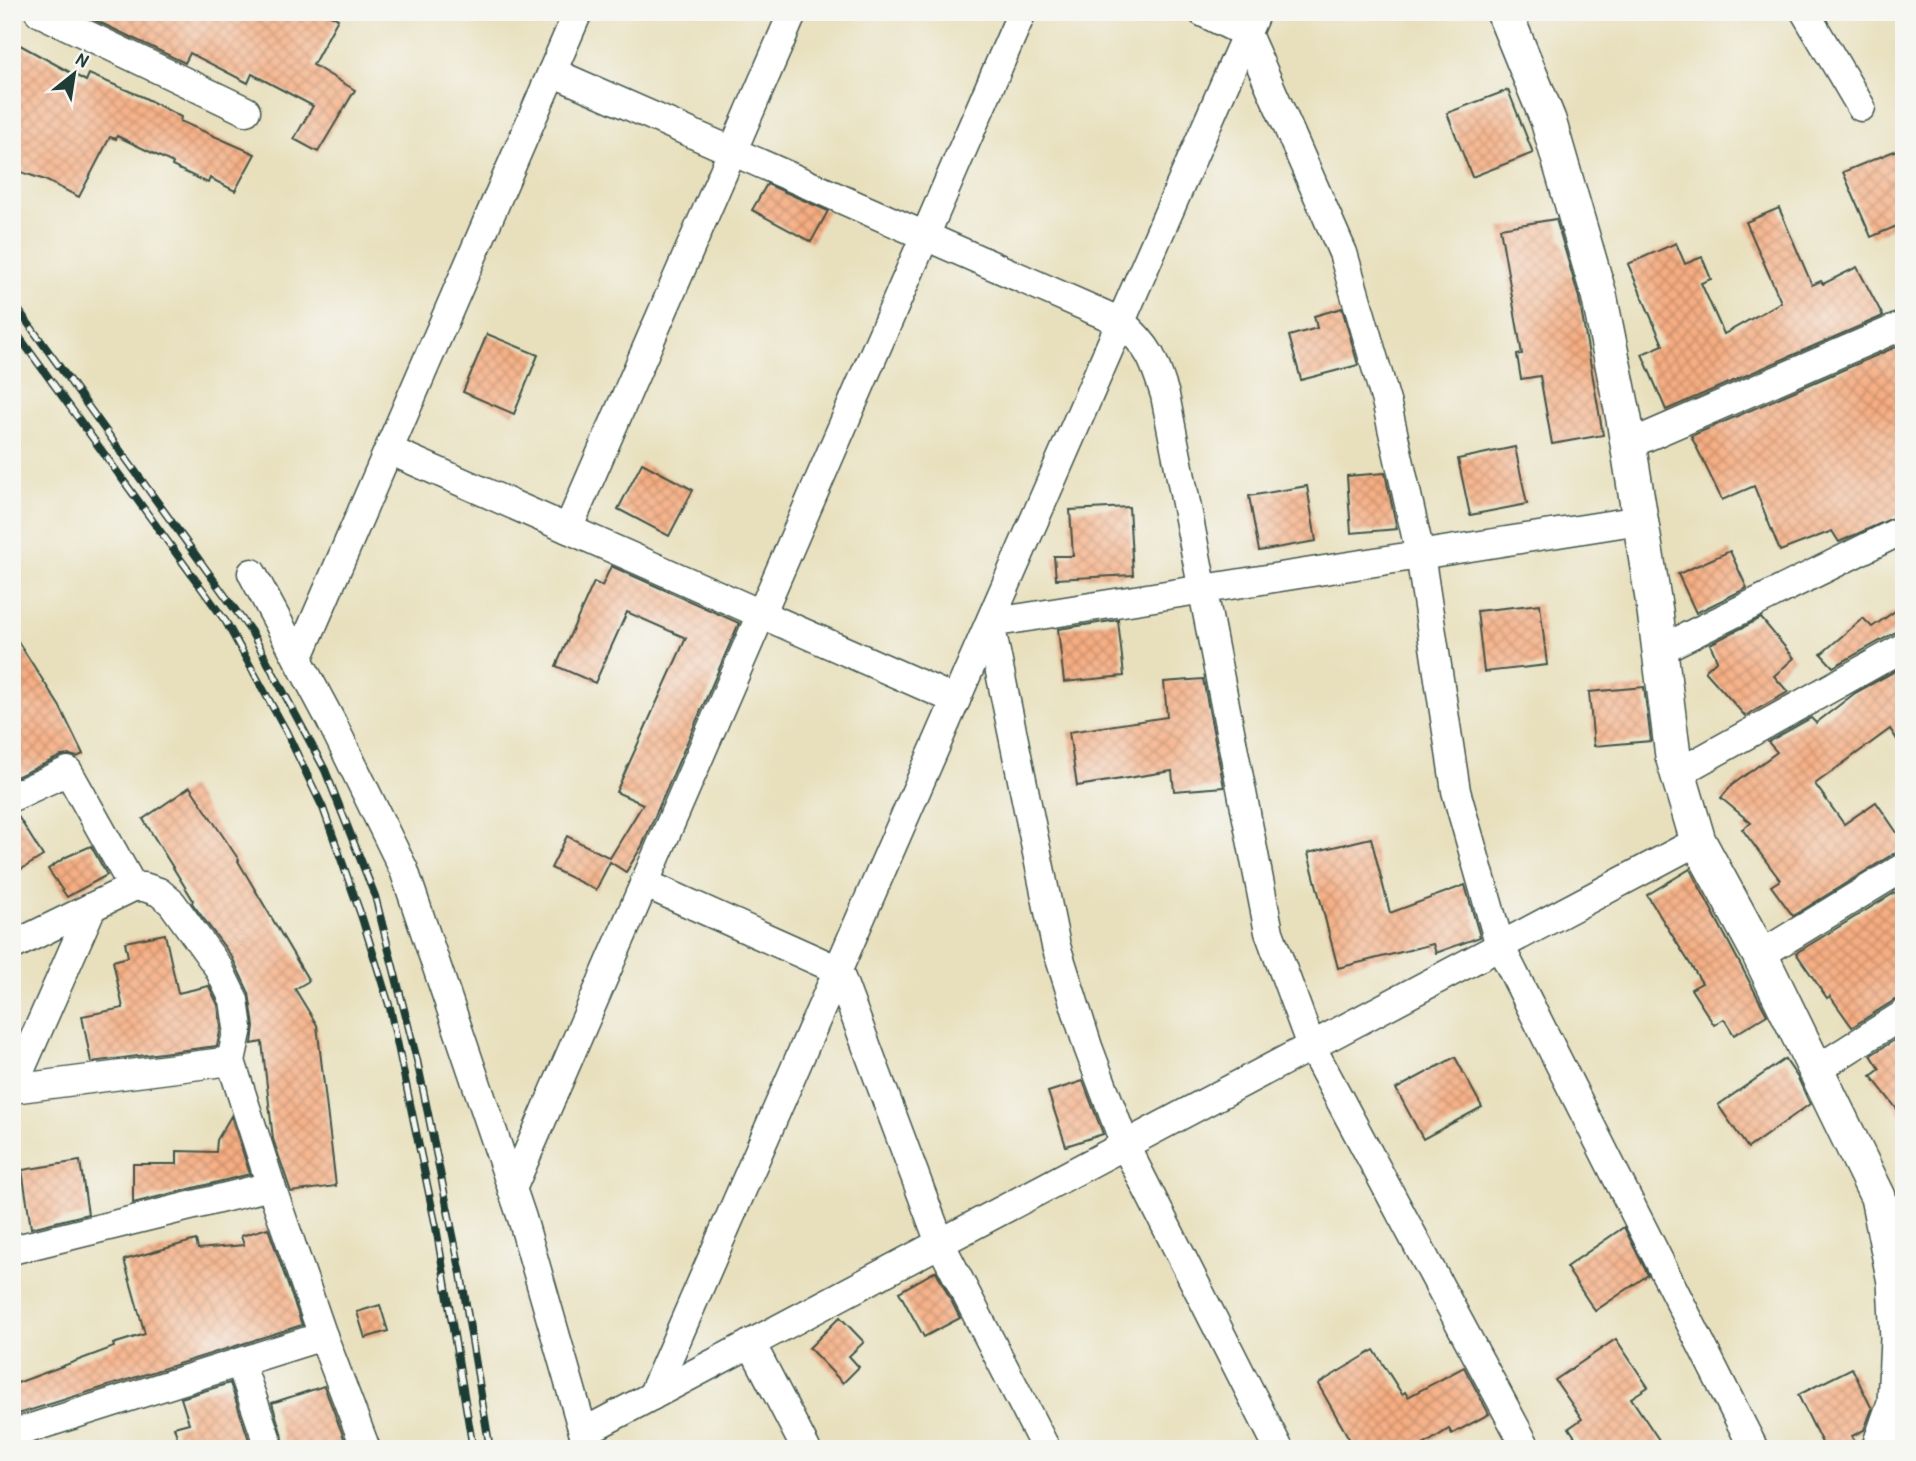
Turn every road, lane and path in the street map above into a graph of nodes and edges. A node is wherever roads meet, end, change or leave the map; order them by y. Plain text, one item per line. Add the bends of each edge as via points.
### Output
1 (39, 12) edge
2 (578, 12) edge
3 (793, 12) edge
4 (1022, 12) edge
5 (1202, 12) edge
6 (1504, 12) edge
7 (1805, 12) edge
8 (1252, 23) edge
9 (552, 72) junction
10 (1861, 107) dead end
11 (246, 111) dead end
12 (731, 151) junction
13 (923, 235) junction
14 (1121, 322) junction
15 (1904, 325) edge
16 (1628, 445) junction
17 (389, 450) junction
18 (1640, 520) junction
19 (1904, 528) edge
20 (568, 529) junction
21 (1420, 554) junction
22 (252, 573) dead end
23 (1202, 588) junction
24 (760, 613) junction
25 (990, 623) junction
26 (1904, 647) edge
27 (1660, 650) junction
28 (298, 659) junction
29 (956, 700) junction
30 (1678, 773) junction
31 (12, 797) edge
32 (1698, 841) junction
33 (1904, 867) edge
34 (644, 883) junction
35 (133, 887) junction
36 (92, 907) junction
37 (12, 946) edge
38 (1500, 946) junction
39 (1759, 955) junction
40 (838, 970) junction
41 (1904, 1014) edge
42 (1311, 1046) junction
43 (231, 1061) junction
44 (1816, 1070) junction
45 (1125, 1145) junction
46 (271, 1186) junction
47 (512, 1189) junction
48 (1878, 1198) junction
49 (1904, 1225) edge
50 (940, 1243) junction
51 (12, 1250) edge
52 (323, 1336) junction
53 (751, 1343) junction
54 (240, 1362) junction
55 (652, 1396) junction
56 (19, 1438) edge
57 (586, 1441) edge
58 (270, 1449) edge
59 (366, 1449) edge
60 (806, 1449) edge
61 (1046, 1449) edge
62 (1279, 1449) edge
63 (1527, 1449) edge
64 (1754, 1449) edge
65 (1879, 1449) edge

1 - 11 street
2 - 9 street
3 - 12 street
4 - 13 street
5 - 8 street
6 - 16 street via 1548,120 1576,212 1599,295
7 - 10 street
8 - 14 street
8 - 21 street via 1343,253 1387,405
9 - 12 street
9 - 17 street
12 - 13 street
12 - 20 street
13 - 14 street
13 - 24 street
14 - 23 street via 1142,340 1165,395
14 - 25 street
15 - 16 street
16 - 18 street
17 - 20 street
17 - 28 street
18 - 21 street
18 - 27 street
19 - 27 street
20 - 24 street
21 - 23 street
21 - 38 street via 1456,791
22 - 28 street
23 - 25 street
23 - 42 street via 1269,932
24 - 29 street
24 - 34 street
25 - 29 street
25 - 45 street via 1056,946
26 - 30 street
27 - 30 street
28 - 47 street via 404,870
29 - 40 street
30 - 32 street
31 - 35 street via 68,771
32 - 38 street
32 - 39 street
33 - 39 street
34 - 40 street
34 - 47 street
35 - 36 street
35 - 43 street via 159,892 172,904 218,967 234,1000 238,1028
36 - 37 street
36 - 43 street via 12,1089
38 - 42 street
38 - 64 street
39 - 44 street
40 - 50 street
40 - 55 street
41 - 44 street
42 - 45 street
42 - 63 street
43 - 46 street
44 - 48 street
45 - 50 street
45 - 62 street
46 - 51 street
46 - 52 street
47 - 57 street
48 - 49 street
48 - 65 street via 1895,1282 1898,1339 1895,1403
50 - 53 street
50 - 61 street
52 - 54 street
52 - 59 street
53 - 55 street
53 - 60 street
54 - 56 street
54 - 58 street
55 - 57 street

